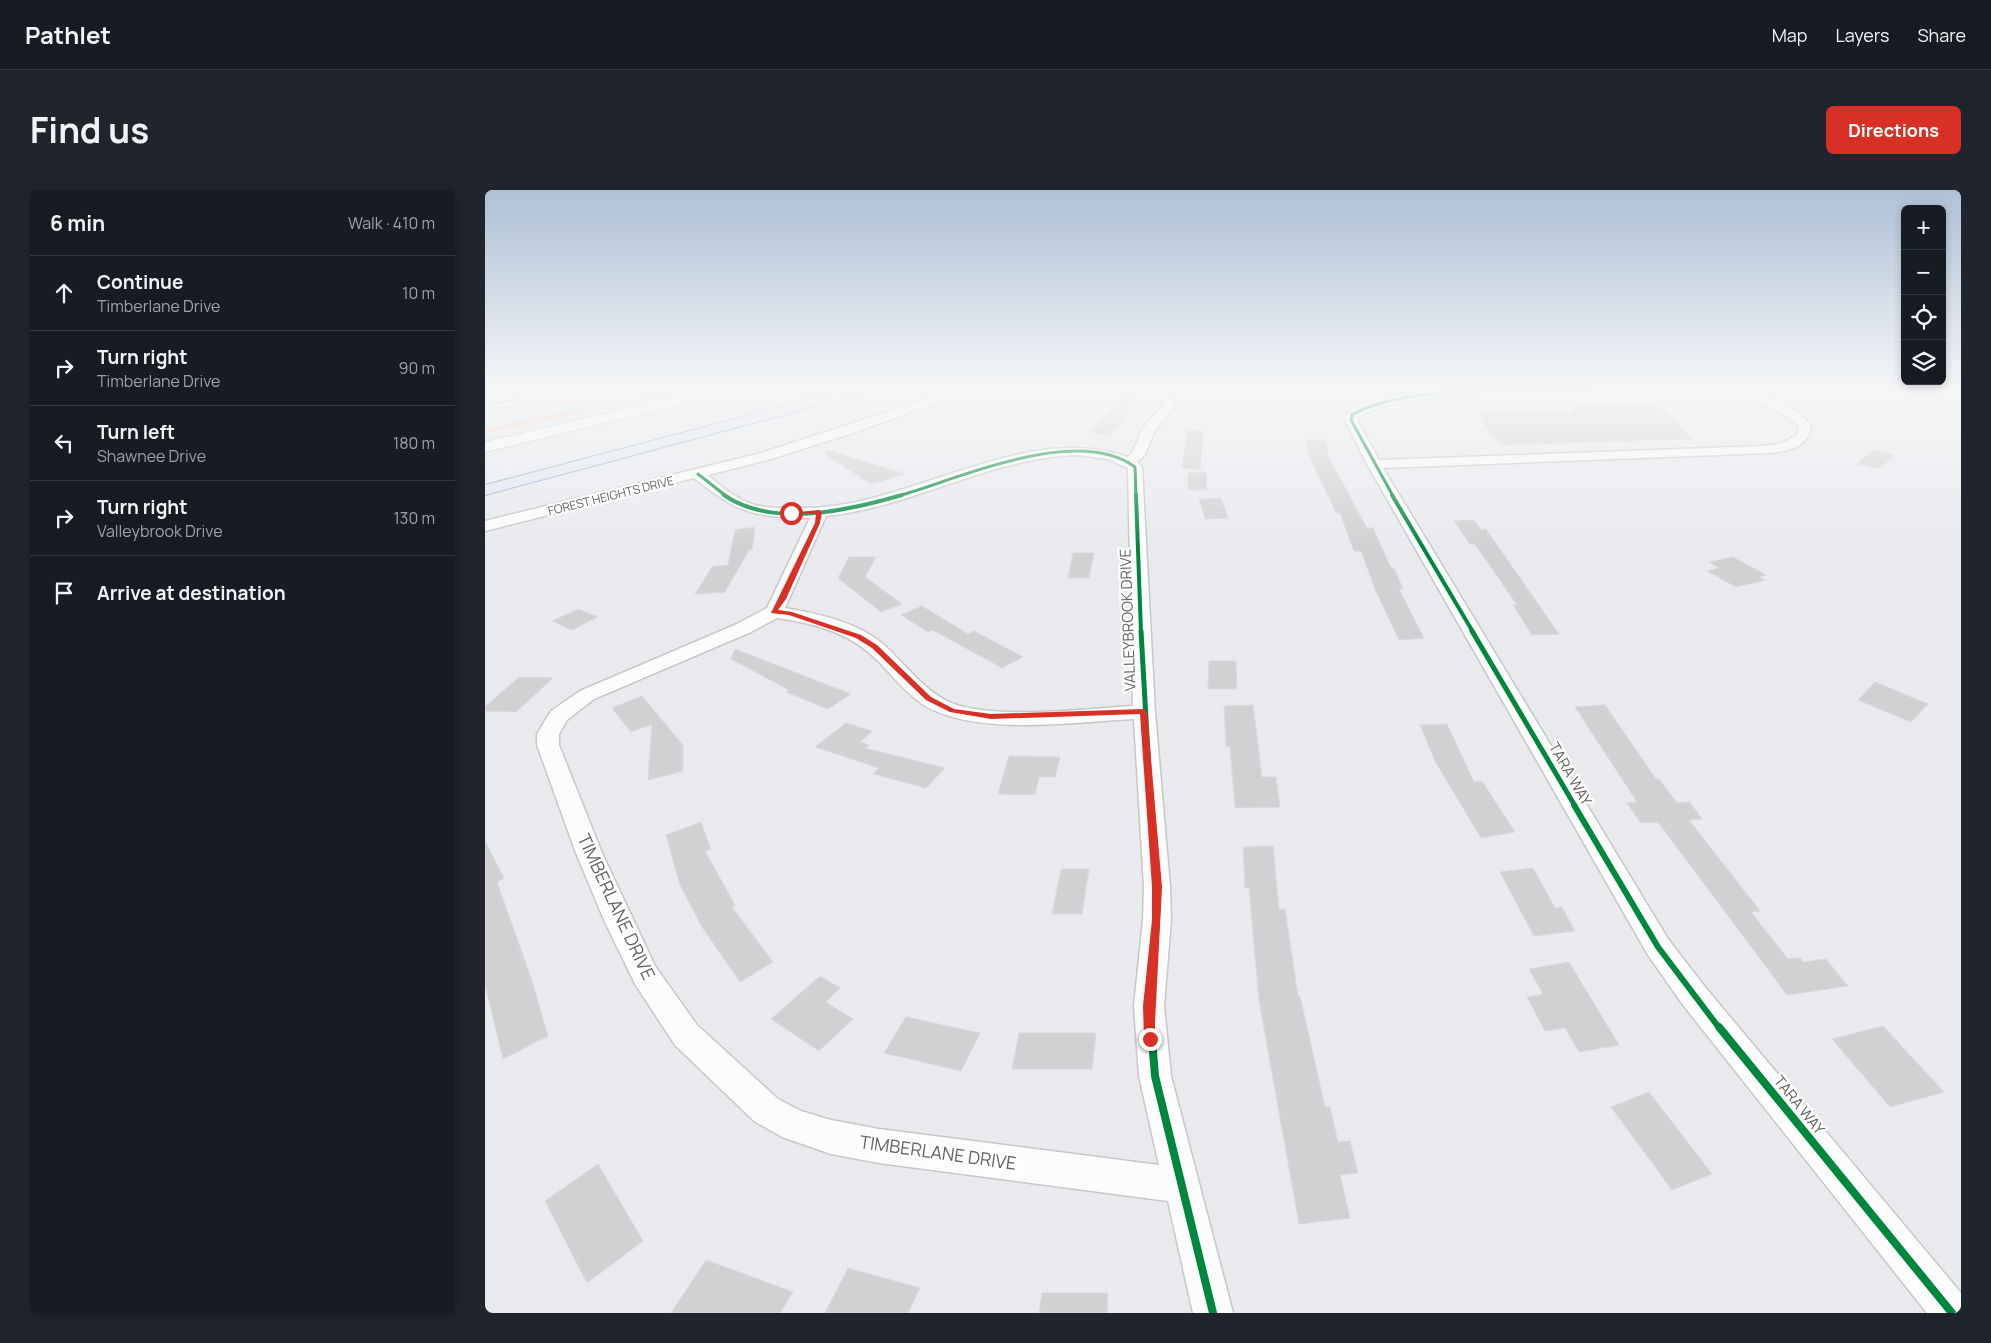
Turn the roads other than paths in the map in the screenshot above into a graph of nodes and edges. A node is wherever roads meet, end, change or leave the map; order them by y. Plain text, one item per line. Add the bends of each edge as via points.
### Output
1 (504, 442) edge
2 (612, 442) edge
3 (663, 442) edge
4 (812, 442) edge
5 (1143, 442) edge
6 (1363, 442) edge
7 (1794, 442) edge
8 (485, 447) edge
9 (1129, 462) junction
10 (1374, 464) junction
11 (698, 474) junction
12 (485, 475) edge
13 (485, 490) edge
14 (819, 512) junction
15 (485, 526) edge
16 (774, 612) junction
17 (1144, 712) junction
18 (1180, 1185) junction
19 (1213, 1313) edge
20 (1952, 1313) edge

1 - 8 street
2 - 12 highway
3 - 13 highway
4 - 11 street, FOREST HEIGHTS DRIVE
5 - 9 street via 1138,455
6 - 10 street, TARA WAY
7 - 10 street via 1756,450
9 - 14 street via 1089,451 1041,453 888,498
9 - 17 street, VALLEYBROOK DRIVE via 1136,470
10 - 20 street, TARA WAY via 1658,947 1694,996
11 - 14 street via 749,508 791,513
11 - 15 street, FOREST HEIGHTS DRIVE
14 - 16 street via 783,599
16 - 17 street via 790,613 859,636 929,698 953,711 1016,717
16 - 18 street, TIMBERLANE DRIVE via 587,695 559,716 548,734 547,745 618,920 645,974 686,1035 766,1110 794,1125 831,1137
17 - 18 street, VALLEYBROOK DRIVE via 1157,887 1149,1006 1150,1039 1155,1076
18 - 19 street

